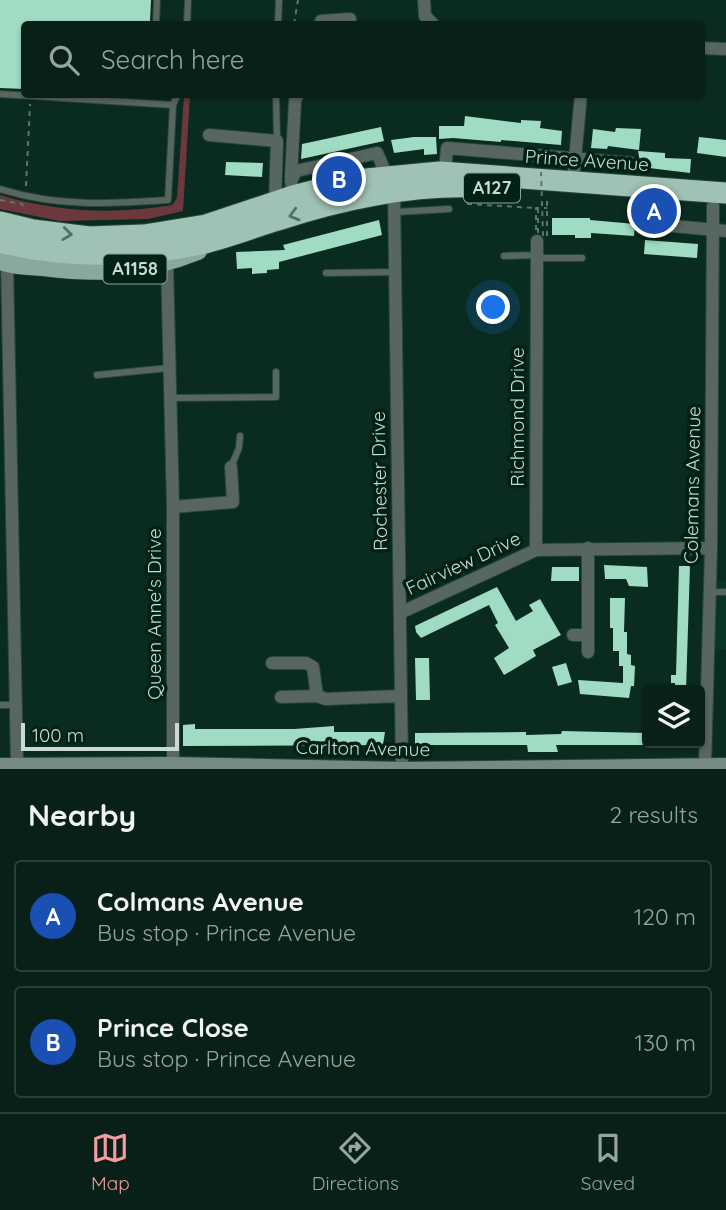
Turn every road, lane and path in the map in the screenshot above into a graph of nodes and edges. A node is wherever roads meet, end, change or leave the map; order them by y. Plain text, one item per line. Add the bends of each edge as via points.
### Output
1 (157, 0) edge
2 (188, 0) edge
3 (279, 0) edge
4 (298, 0) edge
5 (424, 0) edge
6 (350, 19) dead end
7 (156, 21) edge
8 (187, 21) edge
9 (278, 21) edge
10 (294, 21) edge
11 (321, 21) edge
12 (430, 21) edge
13 (705, 48) edge
14 (726, 50) edge
15 (0, 94) edge
16 (21, 95) edge
17 (31, 98) edge
18 (61, 98) edge
19 (152, 98) edge
20 (176, 98) edge
21 (276, 98) edge
22 (296, 98) edge
23 (582, 98) edge
24 (152, 104) junction
25 (173, 105) junction
26 (209, 135) dead end
27 (277, 141) junction
28 (575, 157) junction
29 (631, 163) dead end
30 (445, 172) junction
31 (573, 181) junction
32 (0, 190) edge
33 (286, 193) junction
34 (392, 193) junction
35 (24, 195) junction
36 (544, 195) junction
37 (0, 200) edge
38 (722, 202) edge
39 (22, 204) junction
40 (449, 209) dead end
41 (26, 215) dead end
42 (0, 222) edge
43 (652, 224) dead end
44 (262, 225) junction
45 (720, 231) edge
46 (0, 242) edge
47 (536, 251) junction
48 (504, 256) dead end
49 (582, 258) dead end
50 (3, 262) edge
51 (167, 263) junction
52 (396, 272) junction
53 (326, 273) dead end
54 (169, 368) junction
55 (276, 372) dead end
56 (97, 375) dead end
57 (170, 398) junction
58 (240, 436) dead end
59 (231, 467) joint
60 (173, 507) junction
61 (588, 548) junction
62 (711, 548) junction
63 (536, 550) junction
64 (709, 592) junction
65 (726, 592) edge
66 (400, 613) junction
67 (573, 635) dead end
68 (588, 635) junction
69 (588, 652) dead end
70 (272, 663) dead end
71 (317, 696) junction
72 (400, 696) junction
73 (281, 697) dead end
74 (0, 705) edge
75 (16, 705) junction
76 (17, 764) junction
77 (173, 764) junction
78 (0, 765) edge
79 (705, 765) junction
80 (726, 765) edge
81 (55, 767) edge
82 (680, 767) edge
83 (617, 768) edge
84 (402, 769) edge
85 (522, 769) edge

1 - 7 lane
2 - 8 lane
3 - 9 lane
4 - 10 path
5 - 12 street
6 - 11 street
13 - 14 street
15 - 16 lane
17 - 35 path
18 - 24 lane
19 - 24 lane
20 - 25 lane
21 - 27 lane
22 - 33 street
23 - 28 street
24 - 25 lane
25 - 35 lane via 168,200 87,205
26 - 27 street
27 - 33 street
28 - 29 street, Prince Avenue
28 - 30 street, Prince Avenue via 447,148
28 - 31 street
30 - 31 highway, Prince Avenue / A127
30 - 34 highway, Prince Avenue / A127
31 - 38 highway, Prince Avenue / A127
32 - 35 lane
33 - 34 highway, Prince Avenue / A127 via 356,180
42 -> 33 highway, Prince Avenue / A127 via 89,237 144,235 206,225
34 - 36 highway, Prince Avenue / A127 via 448,186
34 - 40 lane
34 -> 44 highway, Prince Avenue / A127 via 338,202
34 - 52 street, Rochester Drive
35 - 39 path
36 - 36 path, bridge via 538,234 543,234
36 - 38 highway, Prince Avenue / A127
36 - 47 path via 536,208
36 - 47 path via 547,241
37 - 39 path
38 - 45 street, Colemans Avenue
39 - 41 path
43 - 45 street
44 - 46 highway, Prince Avenue / A127 via 153,253 83,255
44 - 51 main road, Prince Avenue / A1158
45 - 62 street, Colemans Avenue
47 - 48 lane
47 - 49 lane
47 - 63 street, Richmond Drive
50 - 51 main road, Prince Avenue / A1158 via 86,272
50 - 75 street
51 - 54 street, Queen Anne's Drive
52 - 53 lane
52 - 66 street, Rochester Drive
54 - 56 lane
54 - 57 street, Queen Anne's Drive
55 - 57 lane via 276,397
57 - 60 street, Queen Anne's Drive
58 - 59 lane
59 - 60 street, Queen Anne's Drive via 233,502
60 - 77 street, Queen Anne's Drive
61 - 62 street, Fairview Drive
61 - 63 street, Fairview Drive
61 - 68 street
62 - 64 street, Colemans Avenue
63 - 66 street, Fairview Drive
64 - 65 lane
64 - 79 street, Colemans Avenue
66 - 72 street, Rochester Drive
67 - 68 street
68 - 69 street
70 - 71 street via 313,667
71 - 72 street
71 - 73 street
72 - 84 street, Rochester Drive
74 - 75 lane
75 - 76 street
76 - 78 street, Carlton Avenue
76 - 81 street, Carlton Avenue
77 - 81 street, Carlton Avenue
77 - 84 street, Carlton Avenue
79 - 80 street, Carlton Avenue
79 - 82 street, Carlton Avenue
82 - 83 street, Carlton Avenue
83 - 85 street, Carlton Avenue
84 - 85 street, Carlton Avenue

